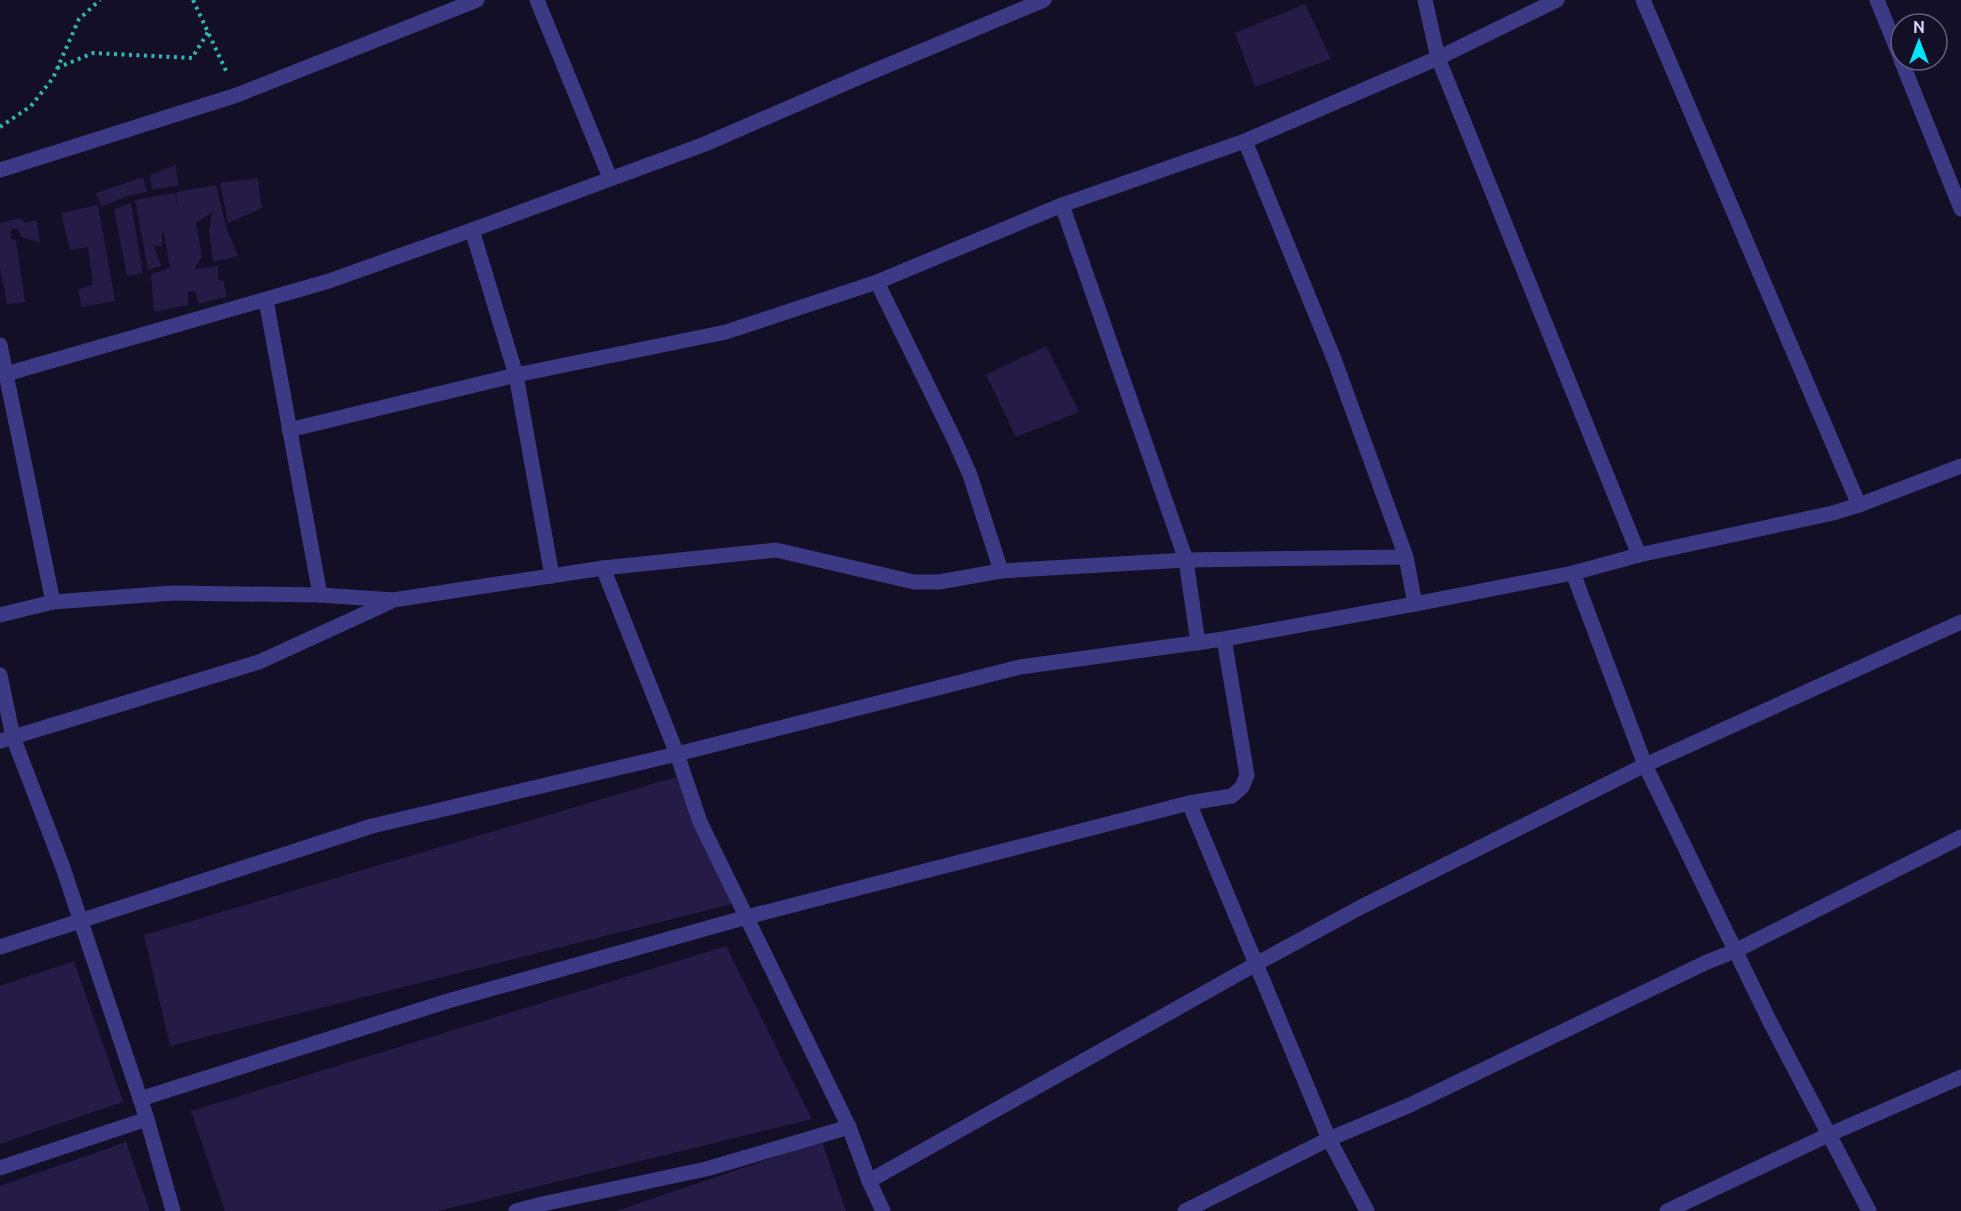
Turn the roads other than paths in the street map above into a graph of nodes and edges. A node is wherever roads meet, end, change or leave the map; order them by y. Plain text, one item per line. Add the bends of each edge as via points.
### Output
1 (477, 0) edge
2 (537, 0) edge
3 (1044, 0) edge
4 (1425, 0) edge
5 (1557, 0) edge
6 (1643, 0) edge
7 (1877, 0) edge
8 (1017, 5) edge
9 (1889, 30) edge
10 (1438, 58) junction
11 (1906, 72) edge
12 (1245, 141) junction
13 (0, 170) edge
14 (610, 178) junction
15 (1062, 205) junction
16 (1961, 209) edge
17 (472, 230) junction
18 (877, 282) junction
19 (266, 300) junction
20 (0, 345) edge
21 (6, 374) junction
22 (516, 375) junction
23 (290, 430) junction
24 (1961, 466) edge
25 (1859, 505) junction
26 (1640, 555) junction
27 (1406, 557) junction
28 (1186, 560) junction
29 (603, 568) junction
30 (1001, 572) junction
31 (1573, 573) junction
32 (552, 576) junction
33 (320, 595) junction
34 (393, 600) junction
35 (52, 602) junction
36 (1415, 604) junction
37 (0, 615) edge
38 (1961, 622) edge
39 (1224, 639) junction
40 (1198, 643) junction
41 (0, 675) edge
42 (7, 739) edge
43 (677, 754) junction
44 (1646, 765) junction
45 (1189, 803) junction
46 (1961, 837) edge
47 (747, 917) junction
48 (80, 921) junction
49 (0, 947) edge
50 (1735, 951) junction
51 (1256, 964) junction
52 (1961, 1077) edge
53 (140, 1099) junction
54 (147, 1119) junction
55 (849, 1127) junction
56 (1828, 1135) junction
57 (1329, 1139) junction
58 (0, 1168) edge
59 (869, 1181) junction
60 (173, 1211) edge
61 (516, 1211) edge
62 (883, 1211) edge
63 (1185, 1211) edge
64 (1367, 1211) edge
65 (1667, 1211) edge
66 (1869, 1211) edge

1 - 13 street via 237,95
2 - 14 street
3 - 8 street
4 - 10 street
5 - 10 street
6 - 25 street
7 - 9 street
8 - 14 street via 705,144
10 - 12 street
10 - 26 street
11 - 16 street
12 - 15 street
12 - 27 street via 1334,358
14 - 17 street
15 - 18 street
15 - 28 street
17 - 19 street
17 - 22 street
18 - 22 street via 726,332
18 - 30 street via 959,449
19 - 21 street
19 - 23 street
20 - 21 street
21 - 35 street
22 - 23 street
22 - 32 street
23 - 33 street
24 - 25 street
25 - 26 street
26 - 31 street
27 - 28 street
27 - 36 street
28 - 30 street
28 - 40 street
29 - 30 street via 777,550 914,582
29 - 32 street
29 - 43 street
31 - 36 street
31 - 44 street
32 - 34 street
33 - 34 street
33 - 35 street via 173,593
34 - 42 street via 259,662
35 - 37 street
36 - 39 street
38 - 44 street
39 - 40 street
39 - 45 street via 1246,775 1242,787 1232,796
40 - 43 street via 1020,667
41 - 42 street
42 - 48 street via 62,865
43 - 47 street via 700,822
43 - 48 street via 372,826
44 - 50 street
44 - 51 street
45 - 47 street
45 - 51 street
46 - 50 street
47 - 53 street via 448,1001
47 - 55 street
48 - 49 street
48 - 53 street
50 - 56 street
50 - 57 street via 1410,1105
51 - 57 street
51 - 59 street
52 - 56 street
53 - 54 street
54 - 58 street
54 - 60 street
55 - 59 street
55 - 61 street via 706,1169
56 - 65 street
56 - 66 street
57 - 63 street
57 - 64 street
59 - 62 street

